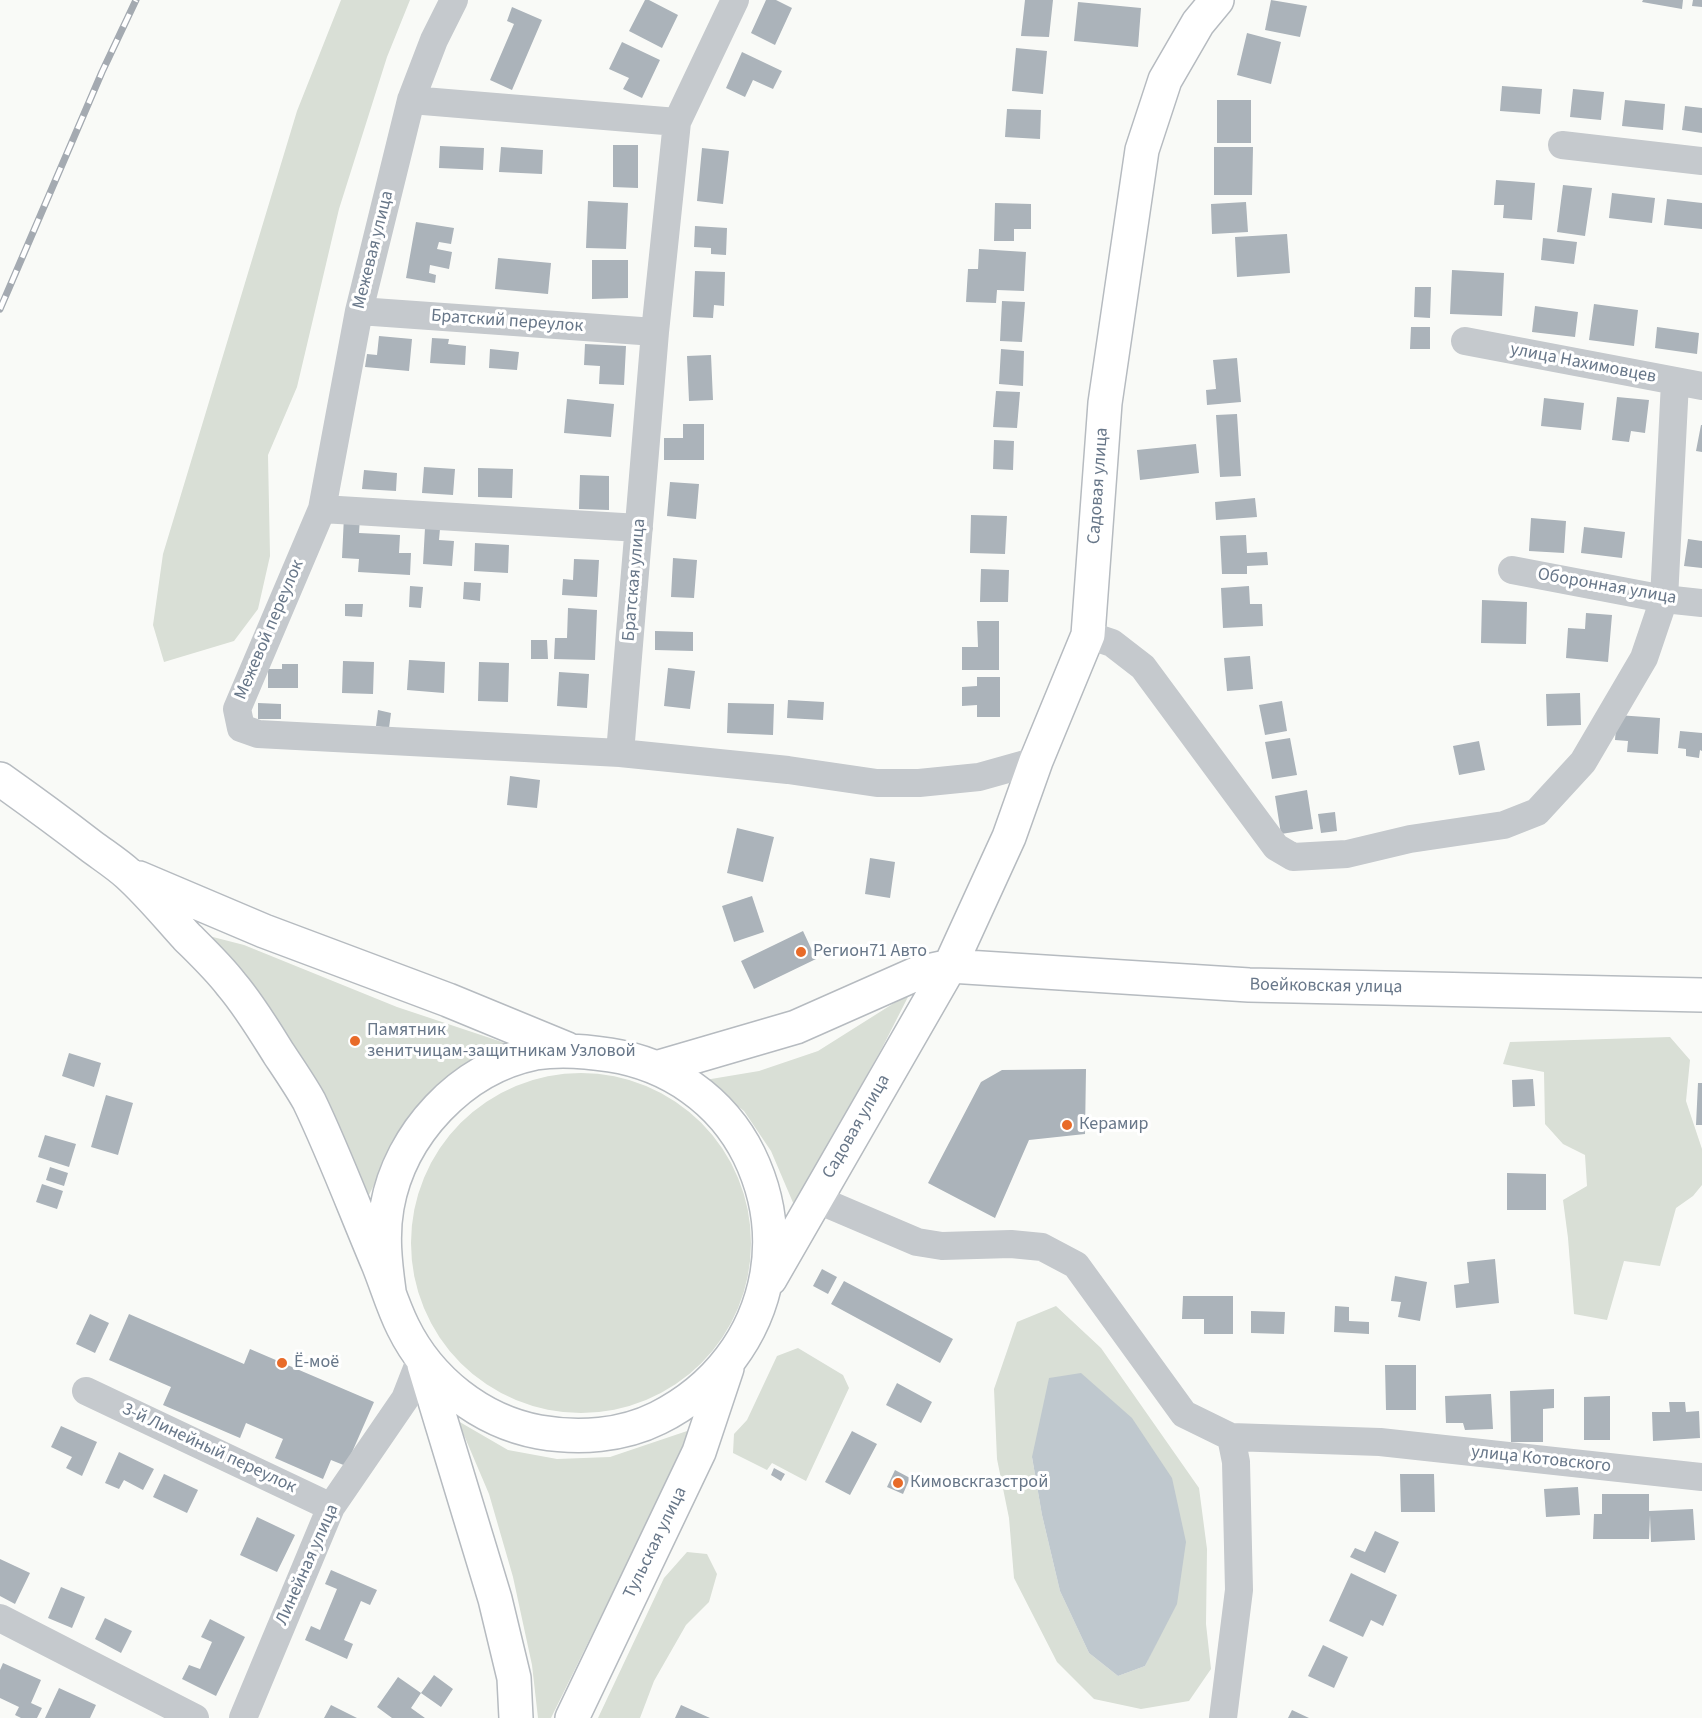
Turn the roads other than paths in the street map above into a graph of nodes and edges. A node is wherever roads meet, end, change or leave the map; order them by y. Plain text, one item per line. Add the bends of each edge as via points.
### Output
1 (454, 0) edge
2 (735, 0) edge
3 (1217, 0) edge
4 (411, 100) junction
5 (677, 122) junction
6 (1562, 145) dead end
7 (1702, 161) edge
8 (359, 311) junction
9 (655, 332) junction
10 (1465, 341) dead end
11 (1689, 384) edge
12 (322, 509) junction
13 (639, 528) junction
14 (1512, 570) dead end
15 (1664, 599) junction
16 (1702, 603) edge
17 (1088, 635) junction
18 (620, 753) junction
19 (1036, 761) junction
20 (0, 779) edge
21 (127, 873) junction
22 (950, 966) junction
23 (1702, 995) edge
24 (568, 1050) junction
25 (659, 1067) junction
26 (816, 1199) junction
27 (764, 1289) junction
28 (389, 1291) junction
29 (421, 1358) junction
30 (728, 1363) junction
31 (86, 1391) dead end
32 (1231, 1437) junction
33 (1702, 1477) edge
34 (332, 1508) junction
35 (0, 1618) edge
36 (582, 1715) edge
37 (195, 1718) edge
38 (243, 1718) edge
39 (516, 1718) edge
40 (1222, 1718) edge

1 - 4 street, Межевая улица
2 - 5 street, Братская улица
3 - 17 main road, Садовая улица via 1198,23 1165,80 1142,150 1105,403
4 - 5 street
4 - 8 street, Межевая улица
5 - 9 street, Братская улица
6 - 7 street
8 - 9 street, Братский переулок
8 - 12 street, Межевая улица
9 - 13 street, Братская улица
10 - 11 street, улица Нахимовцев
11 - 15 street
12 - 13 street
12 - 18 street, Межевой переулок via 237,709 241,728 258,734
13 - 18 street, Братская улица
14 - 15 street, Оборонная улица
15 - 16 street, Оборонная улица
15 - 17 street via 1644,658 1583,762 1537,812 1504,825 1410,839 1347,854 1293,857 1276,848 1143,667 1112,643
17 - 19 main road, Садовая улица
18 - 19 street via 877,783 979,777
19 - 22 main road, Садовая улица via 1009,837
20 - 21 main road
21 - 24 main road
21 - 28 main road via 231,982 308,1099
22 - 23 main road, Воейковская улица via 1249,985
22 - 25 main road via 918,974 796,1027
22 - 26 main road, Садовая улица
24 - 25 main road
24 - 28 main road via 535,1053 488,1071 441,1104 422,1126 395,1177 387,1205 384,1252
25 - 27 main road via 708,1100 728,1122 753,1164 770,1230
26 - 27 main road, Садовая улица
26 - 32 street via 917,1242 942,1246 1042,1246 1076,1265 1184,1414
27 - 30 main road via 755,1317
28 - 29 main road via 402,1326
29 - 30 main road via 442,1382 495,1418 526,1429 568,1436 621,1431 652,1421 689,1400
29 - 34 street, Линейная улица via 405,1399
29 - 39 main road via 495,1599 514,1678
30 - 36 main road, Тульская улица via 699,1452
31 - 34 street, 3-й Линейный переулок
32 - 33 street, улица Котовского via 1380,1442
32 - 40 street via 1236,1462 1239,1590
34 - 38 street, Линейная улица
35 - 37 street

